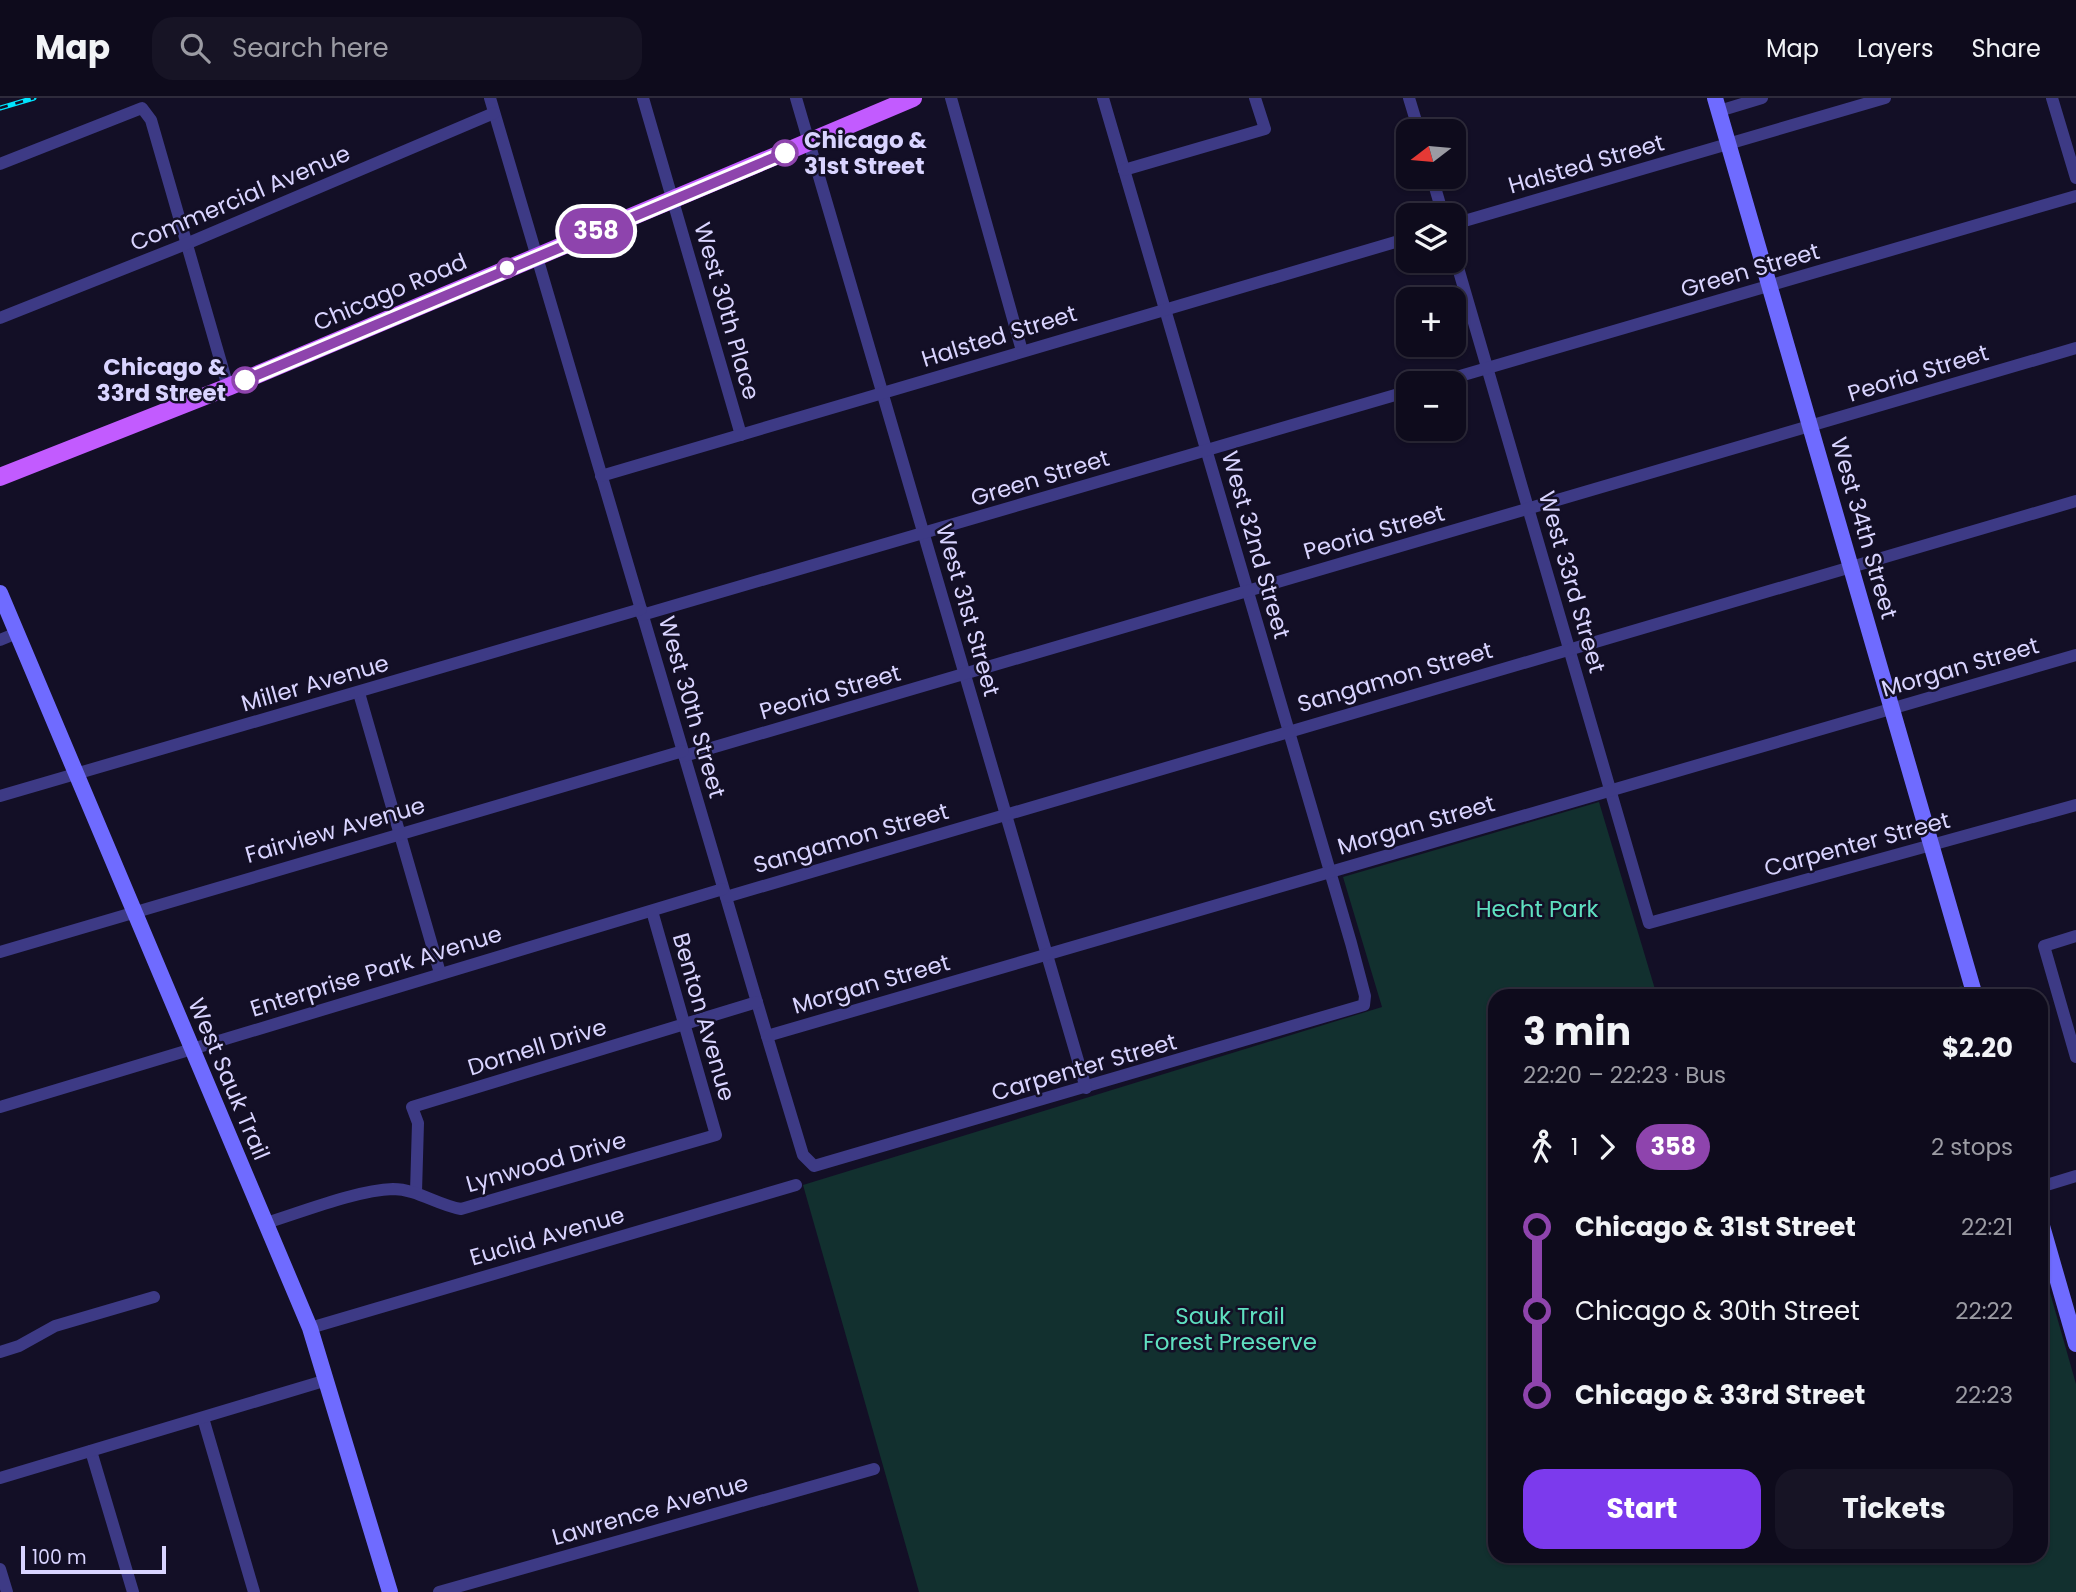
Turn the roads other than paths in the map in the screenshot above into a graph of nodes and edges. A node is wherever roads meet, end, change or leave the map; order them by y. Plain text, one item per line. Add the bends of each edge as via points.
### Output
1 (490, 98) edge
2 (643, 98) edge
3 (796, 98) edge
4 (913, 98) edge
5 (951, 98) edge
6 (1102, 98) edge
7 (1255, 98) edge
8 (1409, 98) edge
9 (1762, 98) edge
10 (1885, 98) edge
11 (2052, 98) edge
12 (1717, 104) edge
13 (494, 113) junction
14 (1415, 119) edge
15 (809, 144) junction
16 (1729, 145) junction
17 (0, 164) edge
18 (1124, 170) junction
19 (2076, 178) edge
20 (2076, 196) edge
21 (673, 199) junction
22 (1466, 221) edge
23 (1396, 242) edge
24 (186, 244) junction
25 (537, 256) junction
26 (1460, 273) edge
27 (1770, 286) junction
28 (1164, 309) junction
29 (0, 318) edge
30 (2076, 348) edge
31 (1022, 351) junction
32 (1487, 368) junction
33 (1466, 374) edge
34 (228, 387) junction
35 (882, 393) junction
36 (1396, 395) edge
37 (1811, 428) junction
38 (741, 435) junction
39 (1206, 450) junction
40 (601, 475) junction
41 (0, 477) edge
42 (2076, 501) edge
43 (1528, 510) junction
44 (924, 535) junction
45 (1852, 568) junction
46 (1247, 591) junction
47 (0, 593) edge
48 (642, 612) junction
49 (17, 633) junction
50 (0, 640) edge
51 (1569, 649) junction
52 (2076, 655) edge
53 (965, 675) junction
54 (359, 693) junction
55 (1893, 708) junction
56 (1288, 730) junction
57 (683, 754) junction
58 (78, 774) junction
59 (1612, 791) junction
60 (0, 796) edge
61 (2076, 805) edge
62 (1006, 815) junction
63 (400, 833) junction
64 (1933, 845) junction
65 (1330, 872) junction
66 (724, 893) junction
67 (136, 911) junction
68 (652, 911) junction
69 (1649, 923) joint
70 (2076, 936) edge
71 (0, 952) edge
72 (1047, 954) junction
73 (440, 973) junction
74 (1973, 989) edge
75 (757, 1002) junction
76 (1364, 1005) joint
77 (685, 1024) junction
78 (767, 1036) junction
79 (191, 1050) junction
80 (2076, 1058) edge
81 (1086, 1088) junction
82 (0, 1107) edge
83 (716, 1135) joint
84 (814, 1166) joint
85 (2076, 1176) edge
86 (796, 1185) dead end
87 (2048, 1185) edge
88 (416, 1192) junction
89 (266, 1223) junction
90 (2048, 1247) edge
91 (154, 1297) dead end
92 (310, 1328) junction
93 (2076, 1344) edge
94 (0, 1352) edge
95 (327, 1380) junction
96 (203, 1418) junction
97 (92, 1451) junction
98 (873, 1469) dead end
99 (0, 1478) edge
100 (0, 1569) edge
101 (7, 1592) edge
102 (132, 1592) edge
103 (254, 1592) edge
104 (390, 1592) edge
105 (439, 1592) edge

1 - 13 street, West 30th Street
2 - 21 street, West 30th Place
3 - 15 street, West 31st Street
4 - 15 main road, Chicago Road
5 - 31 street
6 - 18 street, West 32nd Street
7 - 18 street via 1265,129
8 - 14 street
9 - 12 street
10 - 16 street, Halsted Street
11 - 19 street
12 - 16 main road, West 34th Street
13 - 24 street, Commercial Avenue
13 - 25 street, West 30th Street
15 - 21 main road, Chicago Road
15 - 35 street, West 31st Street
16 - 22 street, Halsted Street
16 - 27 main road, West 34th Street
17 - 24 street via 142,108 151,120
18 - 28 street, West 32nd Street
20 - 27 street, Green Street
21 - 25 main road, Chicago Road
21 - 38 street, West 30th Place
23 - 28 street, Halsted Street
24 - 29 street, Commercial Avenue
24 - 34 street
25 - 34 main road, Chicago Road
25 - 40 street, West 30th Street
26 - 32 street, West 33rd Street
27 - 32 street, Green Street
27 - 37 main road, West 34th Street
28 - 31 street, Halsted Street
28 - 39 street, West 32nd Street
30 - 37 street, Peoria Street
31 - 35 street, Halsted Street
32 - 33 street, Green Street
32 - 43 street, West 33rd Street
34 - 41 main road, Chicago Road
35 - 38 street, Halsted Street
35 - 44 street, West 31st Street
36 - 39 street, Green Street
37 - 43 street, Peoria Street
37 - 45 main road, West 34th Street
38 - 40 street, Halsted Street
39 - 44 street, Green Street
39 - 46 street, West 32nd Street
40 - 48 street, West 30th Street
42 - 45 street, Sangamon Street
43 - 46 street, Peoria Street
43 - 51 street, West 33rd Street
44 - 48 street, Green Street
44 - 53 street, West 31st Street
45 - 51 street, Sangamon Street
45 - 55 main road, West 34th Street
46 - 53 street, Peoria Street
46 - 56 street, West 32nd Street
47 - 49 main road, West Sauk Trail
48 - 54 street, Miller Avenue
48 - 57 street, West 30th Street
49 - 50 street
49 - 58 main road, West Sauk Trail
51 - 56 street, Sangamon Street
51 - 59 street, West 33rd Street
52 - 55 street, Morgan Street
53 - 57 street, Peoria Street
53 - 62 street, West 31st Street
54 - 58 street, Miller Avenue
54 - 63 street
55 - 59 street, Morgan Street
55 - 64 main road, West 34th Street
56 - 62 street, Sangamon Street
56 - 65 street, West 32nd Street
57 - 63 street, Fairview Avenue
57 - 66 street, West 30th Street
58 - 60 street, Miller Avenue
58 - 67 main road, West Sauk Trail
59 - 65 street, Morgan Street
59 - 69 street, West 33rd Street
61 - 64 street, Carpenter Street
62 - 66 street, Sangamon Street
62 - 72 street, West 31st Street
63 - 67 street, Fairview Avenue
63 - 73 street
64 - 69 street, Carpenter Street
64 - 74 main road, West 34th Street
65 - 72 street, Morgan Street
65 - 76 street, West 32nd Street
66 - 68 street, Enterprise Park Avenue
66 - 75 street, West 30th Street
67 - 71 street, Fairview Avenue
67 - 79 main road, West Sauk Trail
68 - 73 street, Enterprise Park Avenue
68 - 77 street, Benton Avenue
70 - 80 street via 2043,946
72 - 78 street, Morgan Street
72 - 81 street, West 31st Street
73 - 79 street, Enterprise Park Avenue
75 - 77 street, Dornell Drive
75 - 78 street, West 30th Street
76 - 81 street, Carpenter Street
77 - 83 street, Benton Avenue
77 - 88 street, Dornell Drive via 412,1107 418,1123
78 - 84 street, West 30th Street via 803,1156
79 - 82 street, Enterprise Park Avenue
79 - 89 main road, West Sauk Trail
81 - 84 street, Carpenter Street
83 - 88 street, Lynwood Drive via 461,1209 440,1205
85 - 87 street
86 - 92 street, Euclid Avenue
88 - 89 street, Lynwood Drive via 369,1193
89 - 92 main road, West Sauk Trail
90 - 93 main road
91 - 94 street via 55,1326
92 - 95 main road, West Sauk Trail
95 - 96 street
95 - 104 main road, West Sauk Trail
96 - 97 street
96 - 103 street
97 - 99 street
97 - 102 street
98 - 105 street, Lawrence Avenue
100 - 101 street

